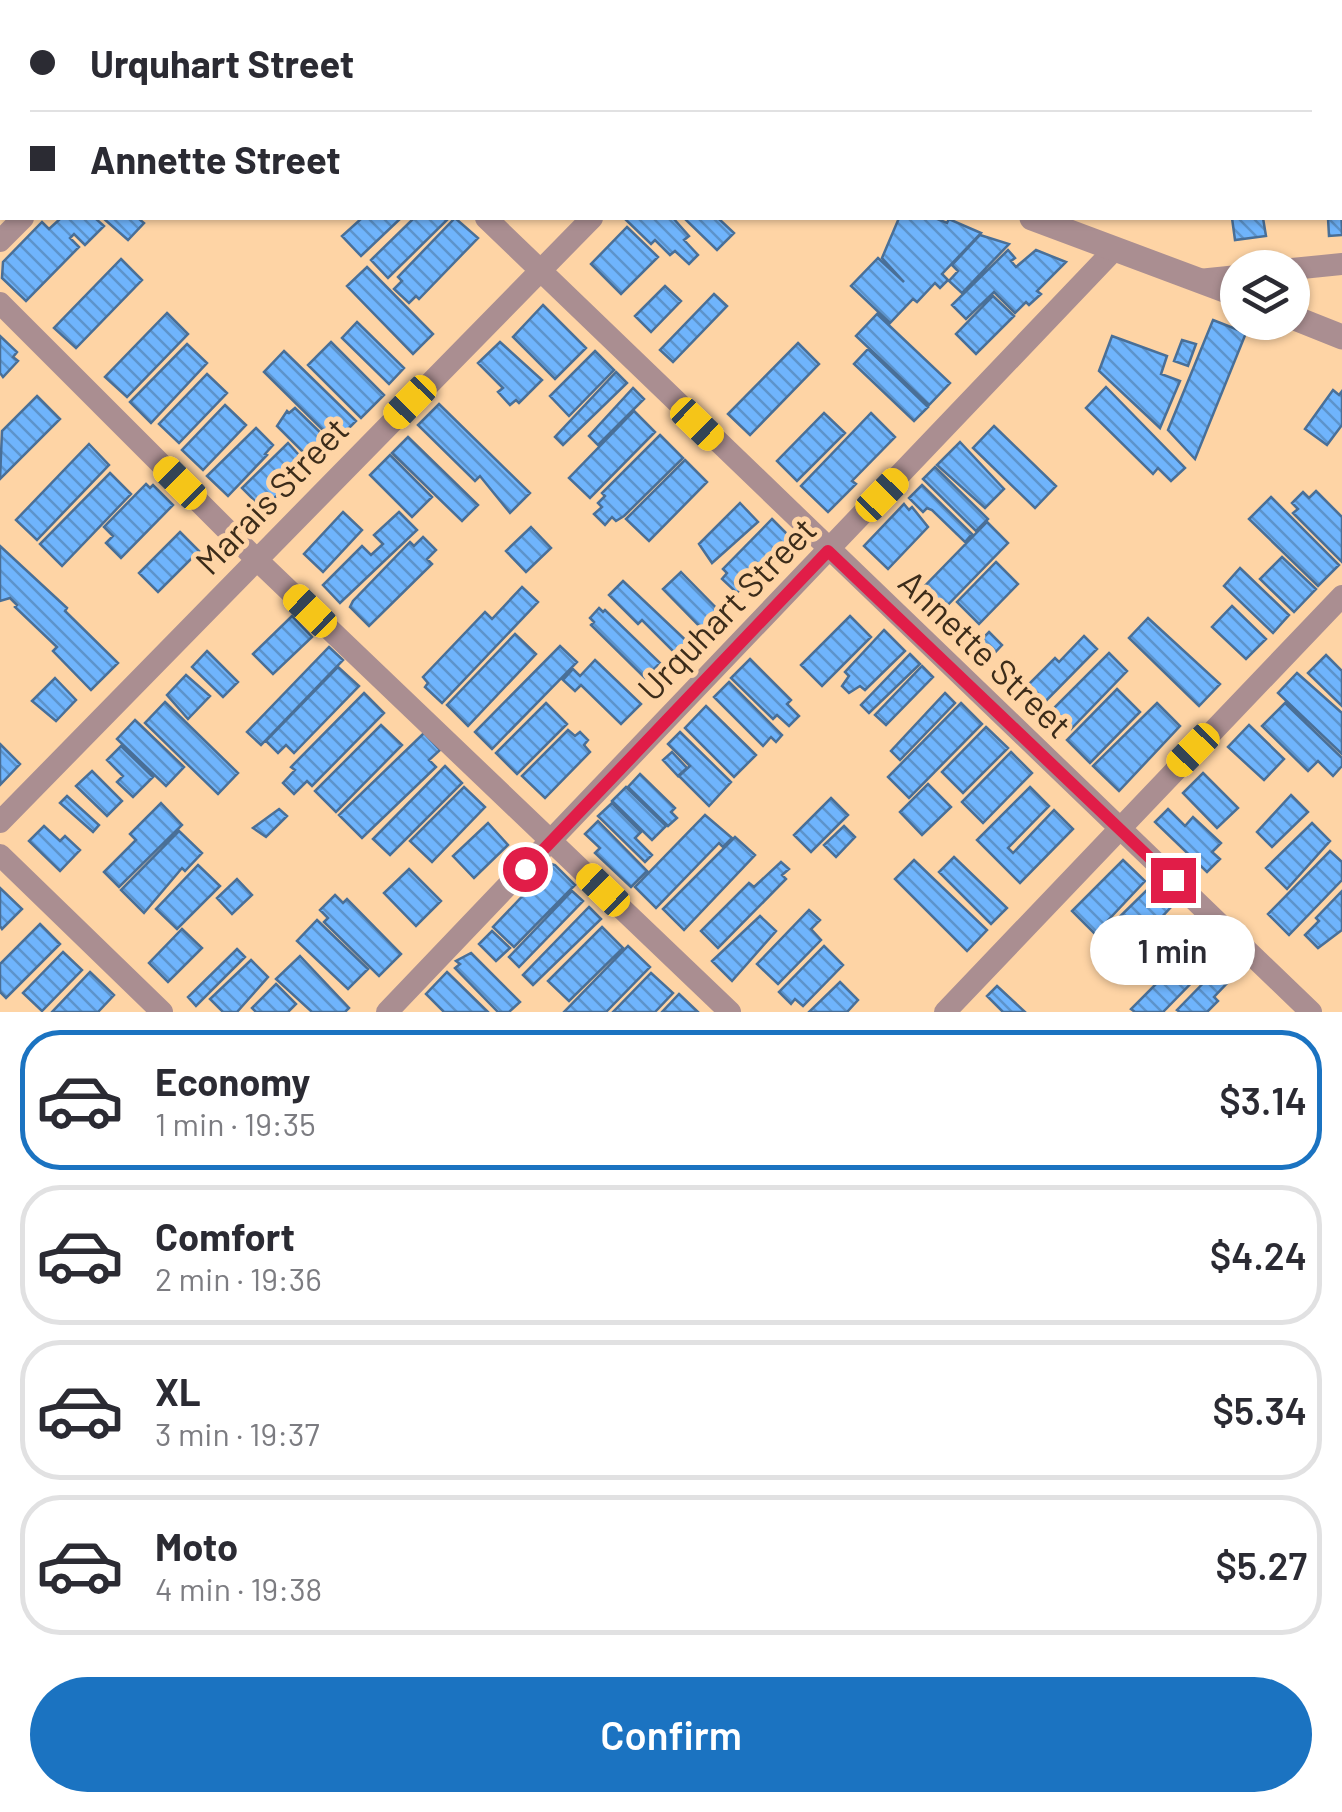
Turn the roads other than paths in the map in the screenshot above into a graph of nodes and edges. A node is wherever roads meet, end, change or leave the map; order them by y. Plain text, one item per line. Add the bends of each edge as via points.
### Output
1 (21, 220) edge
2 (488, 220) edge
3 (590, 220) edge
4 (1037, 220) edge
5 (0, 241) edge
6 (1114, 250) junction
7 (1342, 264) edge
8 (1310, 267) edge
9 (538, 271) junction
10 (1220, 278) edge
11 (1198, 280) junction
12 (1220, 288) edge
13 (0, 304) edge
14 (1310, 324) edge
15 (1342, 336) edge
16 (828, 551) junction
17 (257, 560) junction
18 (1342, 596) edge
19 (0, 822) edge
20 (1118, 828) junction
21 (552, 841) junction
22 (0, 855) edge
23 (162, 1012) edge
24 (388, 1012) edge
25 (730, 1012) edge
26 (945, 1012) edge
27 (1311, 1012) edge

1 - 5 street
2 - 9 street, Annette Street
3 - 9 street, Marais Street
4 - 6 street
6 - 11 street
6 - 16 street, Urquhart Street
7 - 8 street
9 - 16 street, Annette Street
9 - 17 street, Marais Street
10 - 11 street
11 - 12 street
13 - 17 street
14 - 15 street
16 - 20 street, Annette Street
16 - 21 street, Urquhart Street
17 - 19 street, Marais Street
17 - 21 street
18 - 20 street
20 - 26 street
20 - 27 street, Annette Street
21 - 24 street, Urquhart Street
21 - 25 street
22 - 23 street

